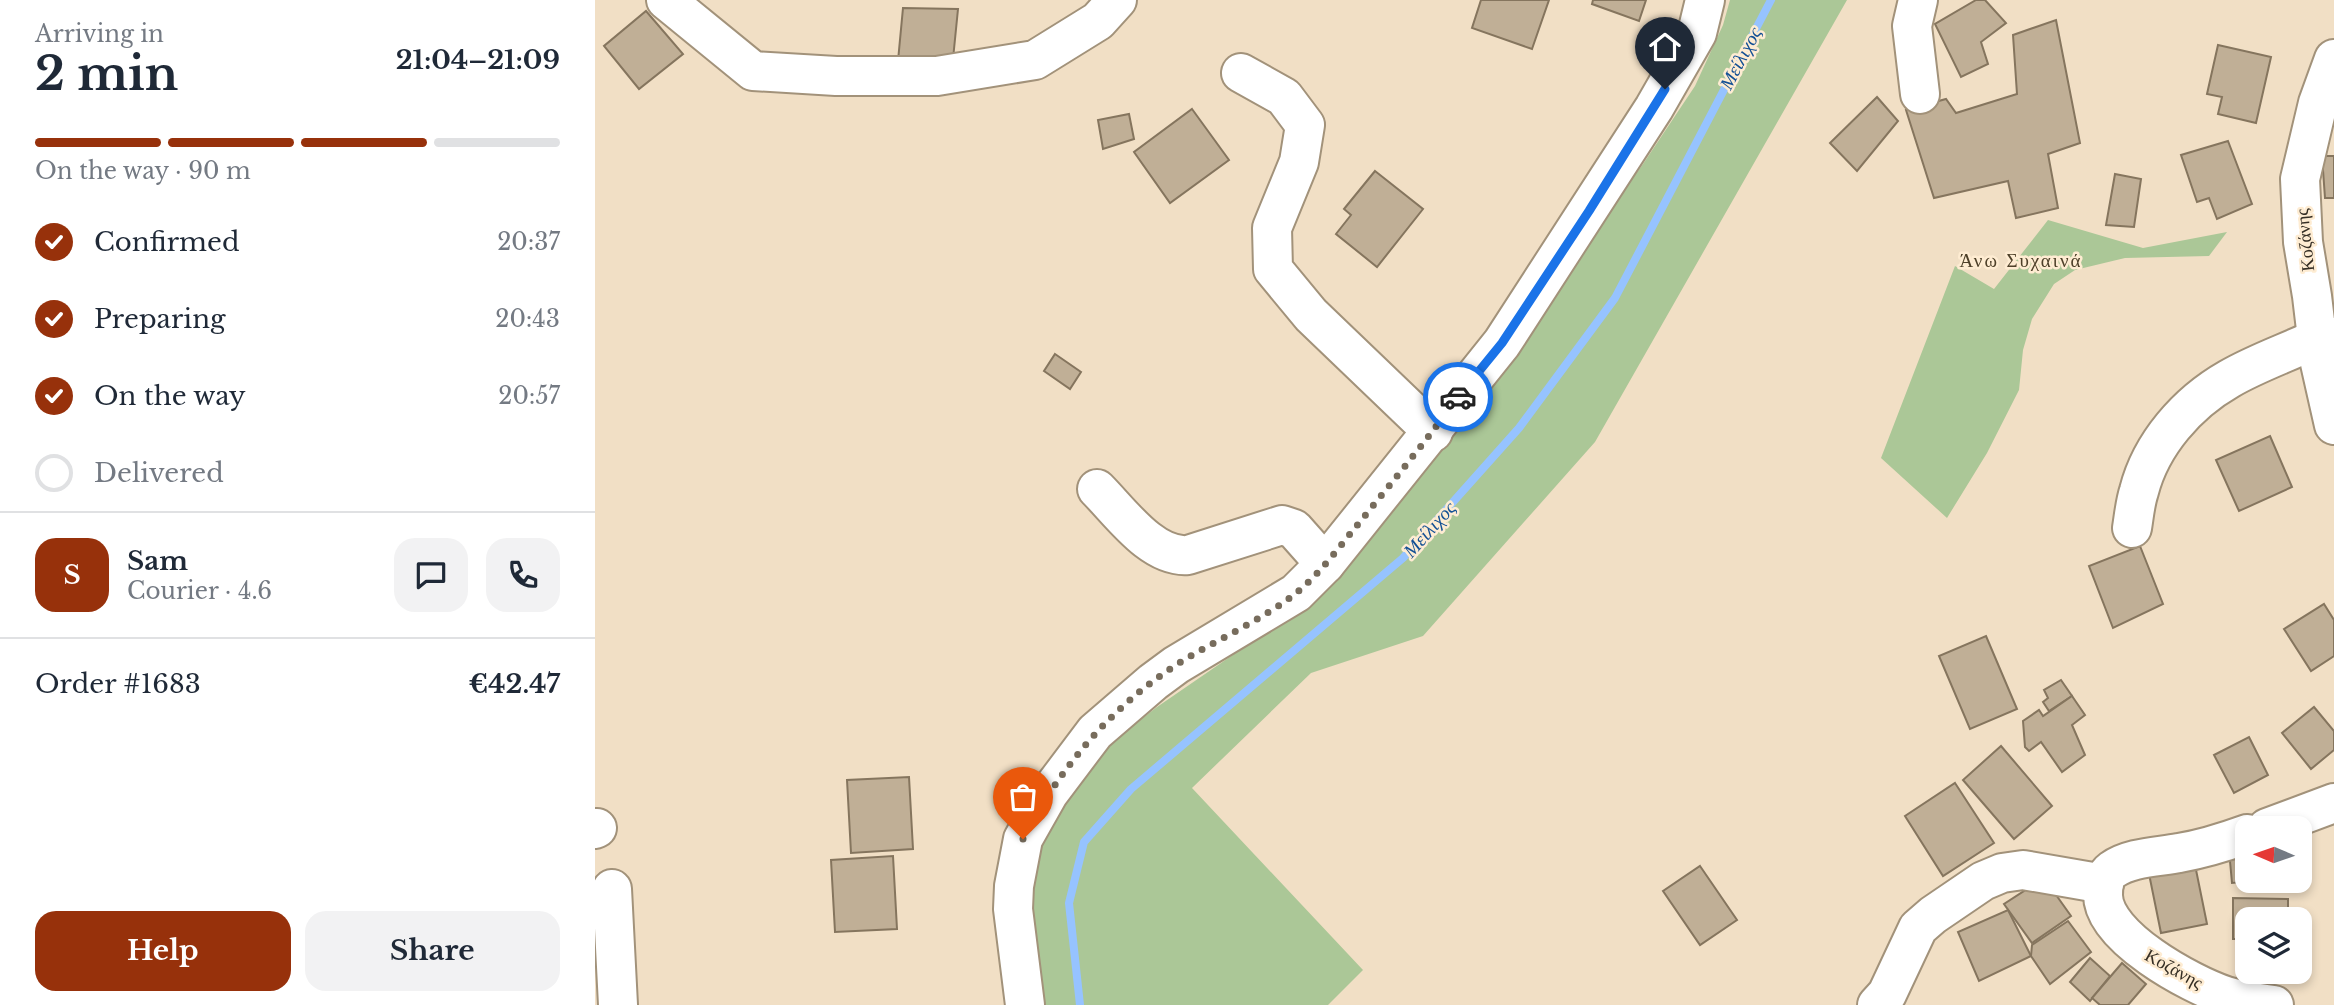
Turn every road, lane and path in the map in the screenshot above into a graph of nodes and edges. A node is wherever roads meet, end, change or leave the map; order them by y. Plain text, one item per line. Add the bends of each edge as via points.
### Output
1 (666, 0) edge
2 (1117, 0) edge
3 (1705, 0) edge
4 (1918, 0) edge
5 (2334, 59) edge
6 (1241, 73) dead end
7 (1920, 94) dead end
8 (2326, 338) edge
9 (2334, 425) edge
10 (1433, 432) junction
11 (1097, 489) dead end
12 (2132, 528) dead end
13 (1325, 564) junction
14 (2334, 803) edge
15 (2299, 816) edge
16 (2235, 838) edge
17 (2104, 884) junction
18 (612, 888) dead end
19 (618, 1005) edge
20 (1025, 1005) edge
21 (1877, 1005) edge
22 (2274, 1005) edge

1 - 2 street via 753,71 836,76 937,76 1035,60 1098,21
3 - 10 street via 1697,33 1654,108 1502,343
4 - 7 street via 1912,26
5 - 8 street, Κοζάνης via 2300,179 2303,242
6 - 10 street via 1284,97 1304,125 1299,162 1272,228 1273,269 1311,314
8 - 9 street, Κοζάνης via 2320,363
8 - 12 street via 2229,379 2182,415 2148,465
10 - 13 street
11 - 13 street via 1163,552 1188,555 1282,525 1294,529
13 - 20 street via 1296,593 1144,689 1095,732 1049,793 1023,839 1014,886
14 - 15 street
16 - 17 street via 2113,869
17 - 21 street via 2023,870 1983,881 1917,928 1892,985
17 - 22 street, Κοζάνης via 2104,908 2140,950 2215,992
18 - 19 street

